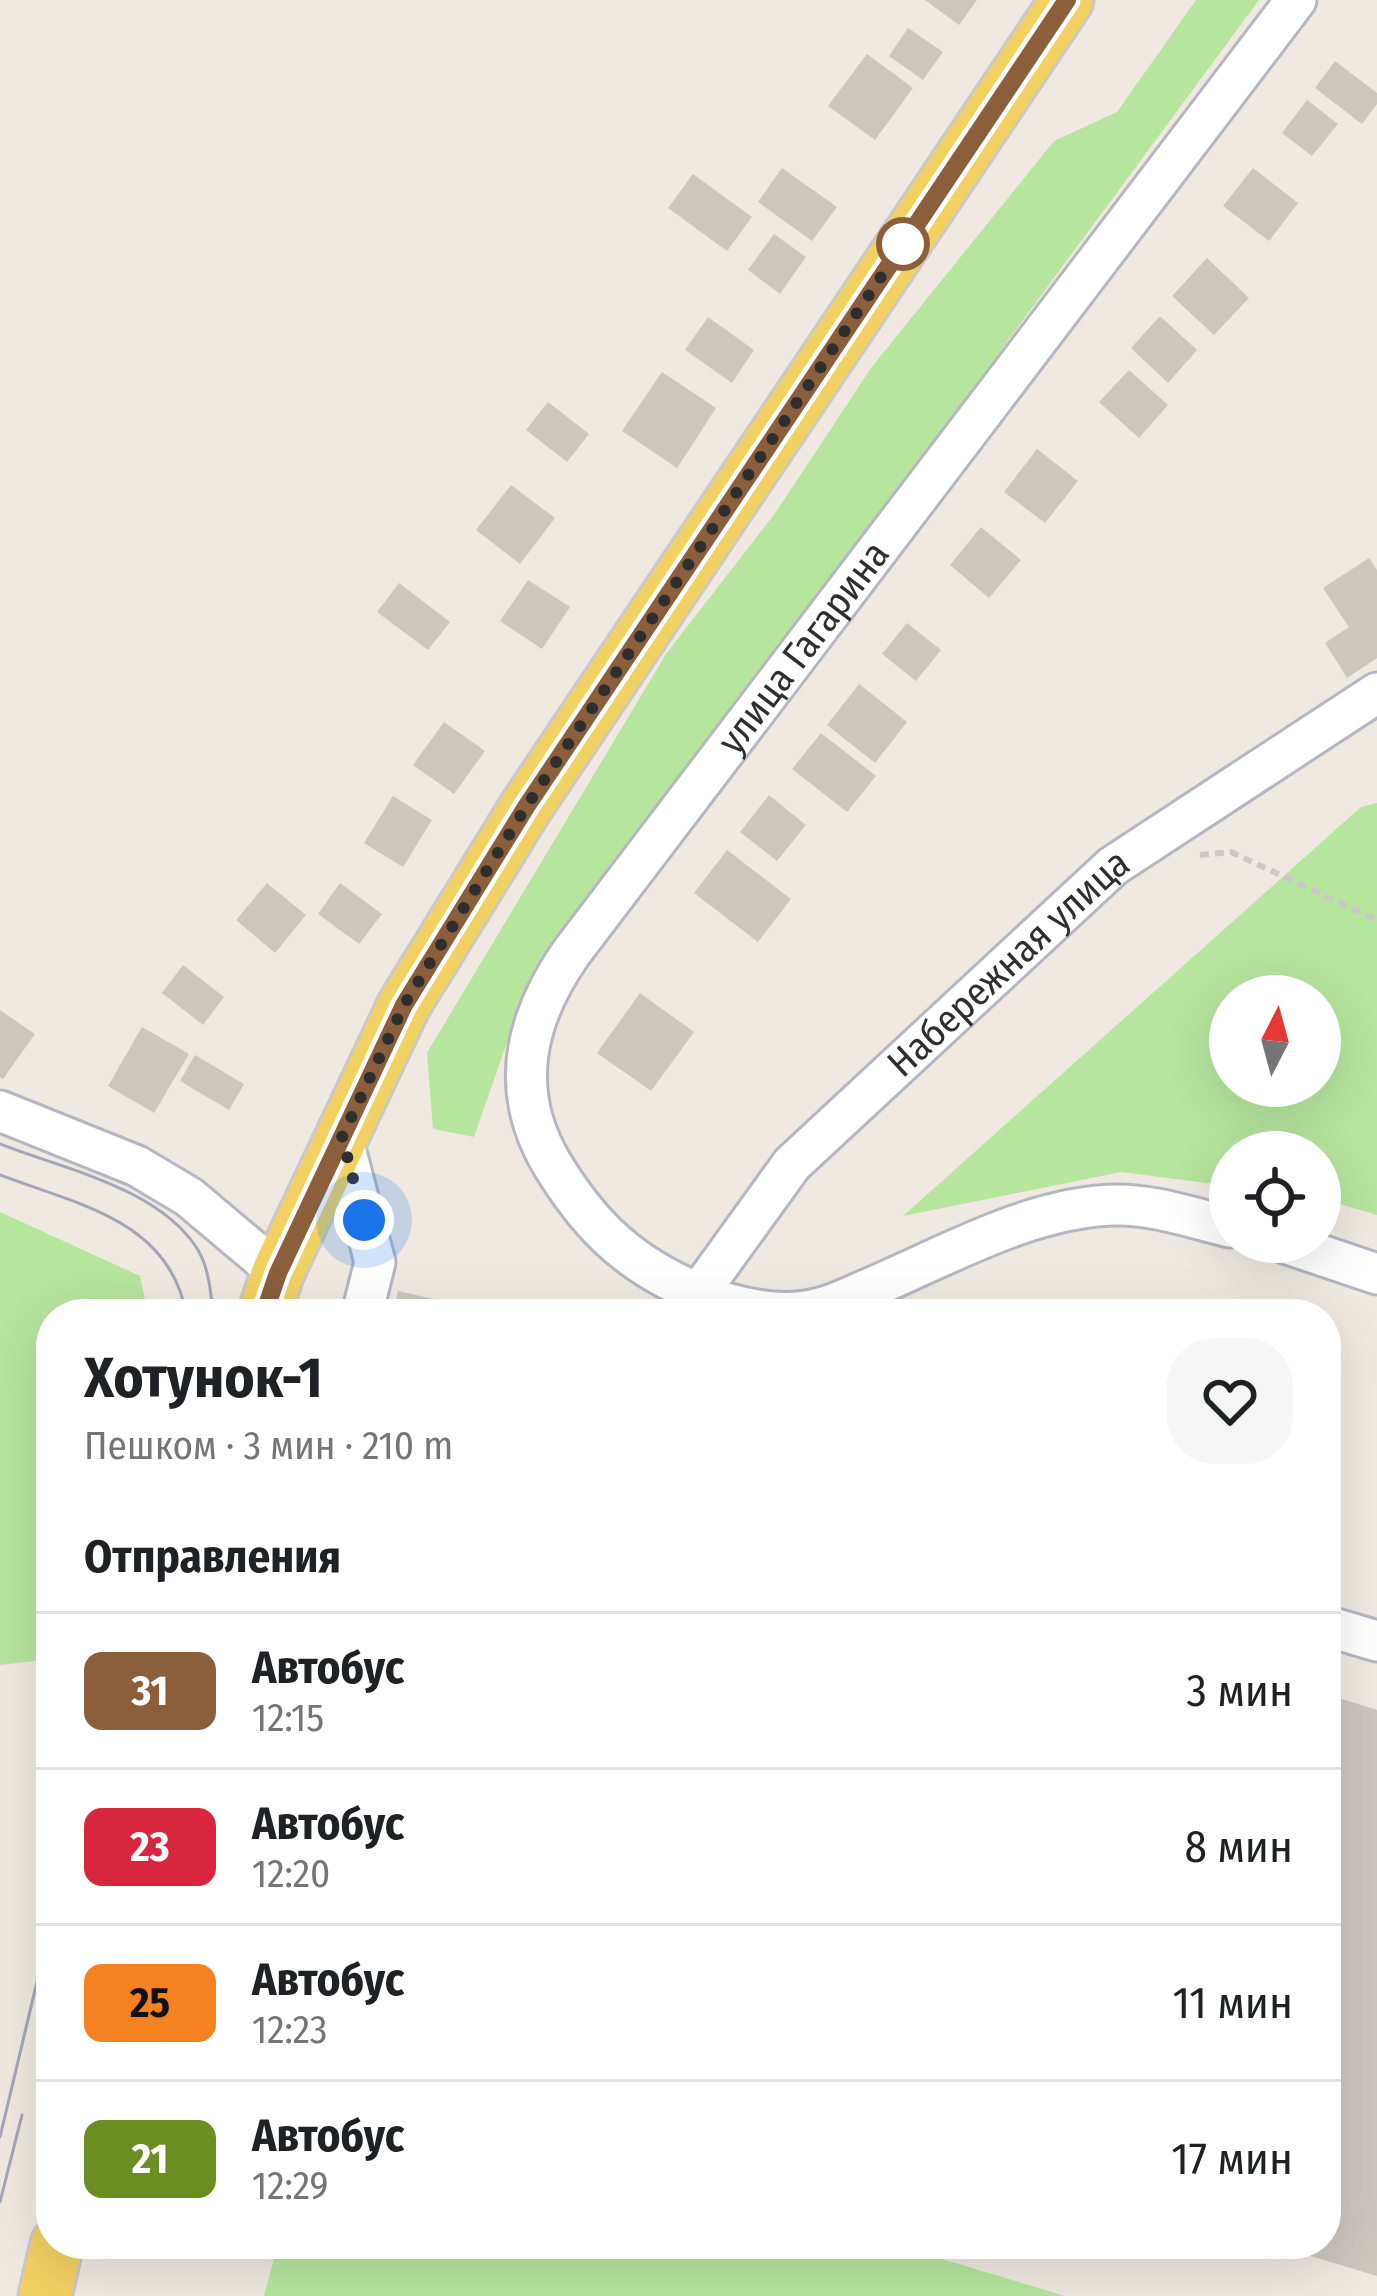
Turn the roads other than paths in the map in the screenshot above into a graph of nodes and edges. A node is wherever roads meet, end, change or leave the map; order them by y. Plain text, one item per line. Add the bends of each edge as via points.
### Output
1 (1067, 0) edge
2 (1295, 0) edge
3 (1377, 693) edge
4 (0, 1111) edge
5 (342, 1137) junction
6 (1209, 1223) edge
7 (1341, 1262) edge
8 (1377, 1274) edge
9 (272, 1293) edge
10 (698, 1294) junction
11 (366, 1299) edge
12 (719, 1299) edge
13 (839, 1299) edge
14 (1341, 1630) edge
15 (1377, 1641) edge
16 (54, 2259) edge
17 (45, 2296) edge

1 - 5 main road via 526,807 404,1005
2 - 10 street, улица Гагарина via 538,1004 525,1076 541,1145 604,1236 639,1266
3 - 10 street, Набережная улица via 1113,866 792,1164
4 - 9 street via 189,1197
5 - 9 main road
5 - 11 street via 375,1262
6 - 13 street, улица Гагарина via 1112,1205 1016,1227
7 - 8 street
10 - 12 street, улица Гагарина
14 - 15 street
16 - 17 main road

